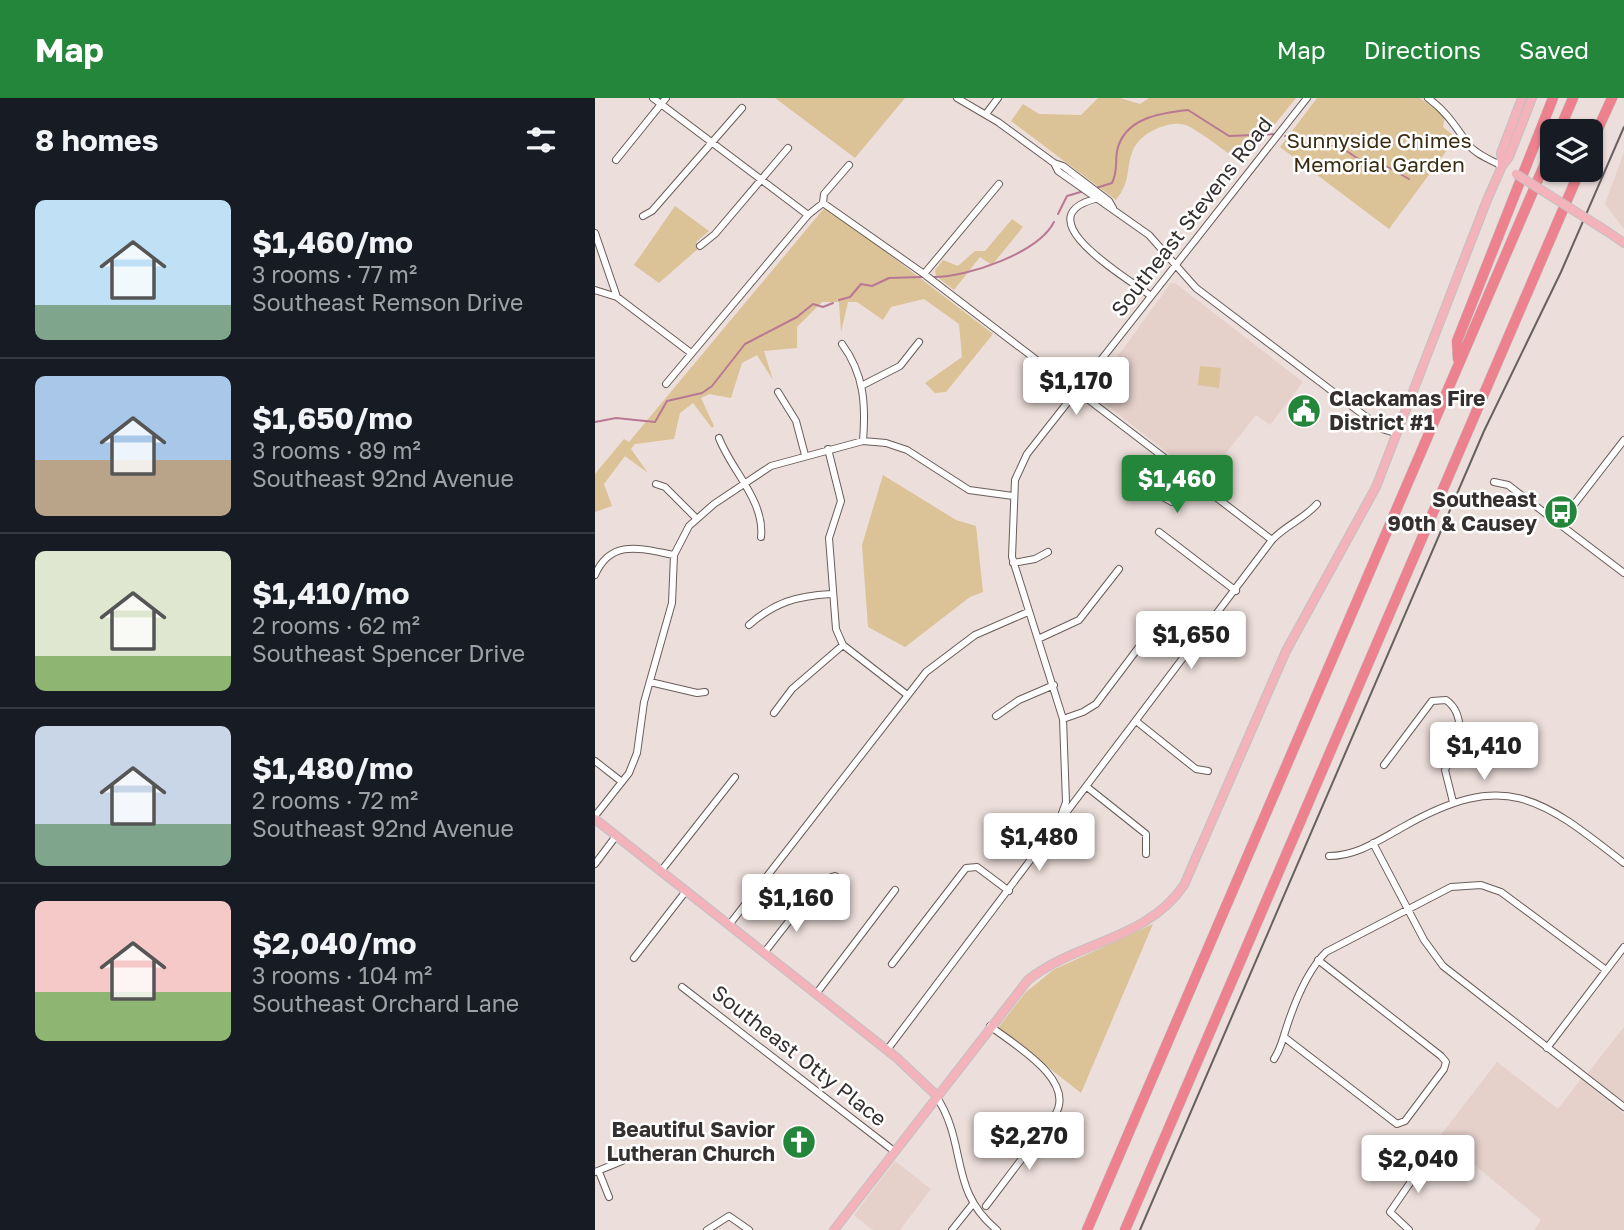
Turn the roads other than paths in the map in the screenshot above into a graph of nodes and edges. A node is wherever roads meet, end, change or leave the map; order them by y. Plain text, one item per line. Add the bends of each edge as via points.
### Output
1 (653, 98) edge
2 (957, 98) edge
3 (998, 98) edge
4 (1307, 98) edge
5 (1428, 98) edge
6 (1523, 98) edge
7 (1532, 98) edge
8 (1553, 98) edge
9 (1573, 98) edge
10 (1612, 98) edge
11 (664, 101) edge
12 (742, 108) dead end
13 (986, 114) junction
14 (1564, 119) edge
15 (1602, 119) edge
16 (711, 143) junction
17 (788, 148) dead end
18 (615, 160) dead end
19 (1054, 163) junction
20 (849, 165) dead end
21 (1502, 166) junction
22 (1540, 175) edge
23 (761, 180) junction
24 (1575, 182) edge
25 (999, 184) dead end
26 (1096, 196) junction
27 (823, 203) junction
28 (808, 215) junction
29 (643, 216) dead end
30 (595, 233) edge
31 (1624, 243) edge
32 (700, 246) dead end
33 (1175, 265) junction
34 (924, 274) junction
35 (595, 290) edge
36 (1151, 296) junction
37 (617, 297) junction
38 (919, 342) dead end
39 (842, 344) dead end
40 (691, 353) junction
41 (1458, 363) junction
42 (666, 384) dead end
43 (863, 385) junction
44 (778, 392) dead end
45 (1079, 392) junction
46 (1395, 433) junction
47 (719, 438) dead end
48 (1624, 440) edge
49 (863, 441) junction
50 (828, 449) junction
51 (805, 455) junction
52 (1191, 478) junction
53 (1494, 482) dead end
54 (744, 483) junction
55 (656, 484) dead end
56 (1150, 490) dead end
57 (1013, 496) junction
58 (1317, 504) dead end
59 (696, 518) junction
60 (1559, 524) junction
61 (1159, 532) dead end
62 (761, 537) dead end
63 (1272, 540) junction
64 (1048, 552) dead end
65 (674, 555) junction
66 (1013, 563) junction
67 (1119, 569) dead end
68 (1624, 573) edge
69 (595, 575) edge
70 (1236, 591) junction
71 (831, 594) junction
72 (1028, 612) junction
73 (1157, 623) dead end
74 (750, 625) dead end
75 (1038, 639) junction
76 (843, 645) junction
77 (650, 682) junction
78 (1054, 685) junction
79 (705, 692) dead end
80 (906, 694) junction
81 (774, 713) dead end
82 (996, 716) dead end
83 (1063, 719) junction
84 (1136, 721) junction
85 (595, 761) edge
86 (1384, 765) dead end
87 (1208, 771) dead end
88 (735, 777) dead end
89 (622, 782) junction
90 (1087, 787) junction
91 (1067, 794) junction
92 (1453, 802) junction
93 (595, 818) edge
94 (1058, 824) junction
95 (616, 836) junction
96 (1373, 843) junction
97 (1146, 854) dead end
98 (1329, 856) dead end
99 (1624, 863) edge
100 (595, 864) edge
101 (661, 871) junction
102 (814, 889) dead end
103 (895, 890) dead end
104 (686, 891) junction
105 (1009, 891) junction
106 (1407, 908) junction
107 (729, 925) junction
108 (1624, 947) edge
109 (764, 953) junction
110 (634, 958) dead end
111 (1318, 960) junction
112 (892, 964) dead end
113 (1606, 970) junction
114 (682, 987) dead end
115 (816, 994) junction
116 (990, 1026) junction
117 (1284, 1037) junction
118 (1547, 1048) junction
119 (887, 1050) junction
120 (1274, 1059) dead end
121 (936, 1095) junction
122 (1624, 1107) edge
123 (894, 1151) junction
124 (630, 1152) dead end
125 (1415, 1170) dead end
126 (597, 1172) edge
127 (609, 1197) dead end
128 (972, 1205) junction
129 (986, 1206) dead end
130 (706, 1230) edge
131 (749, 1230) edge
132 (834, 1230) edge
133 (952, 1230) edge
134 (997, 1230) edge
135 (1087, 1230) edge
136 (1125, 1230) edge
137 (1409, 1230) edge

1 - 11 street
2 - 13 street
3 - 13 street
4 - 33 street, Southeast Stevens Road
5 - 21 street via 1449,114 1472,148
6 - 21 main road via 1501,153
7 - 21 main road via 1510,157
8 - 41 highway via 1457,341
9 - 14 highway
10 - 15 highway
11 - 16 street
11 - 18 street
12 - 16 street
13 - 19 street
16 - 23 street
16 - 29 street
17 - 23 street
19 - 26 street
19 - 26 street via 1081,179
20 - 27 street via 824,194
21 - 31 main road, bridge
21 - 46 main road
22 - 41 highway
23 - 28 street
23 - 32 street
24 - 136 highway
25 - 34 street
26 - 33 street via 1155,240
26 - 36 street via 1083,202 1071,217 1076,239
27 - 28 street
27 - 34 street
28 - 40 street
30 - 37 street
33 - 36 street, Southeast Stevens Road
33 - 46 street via 1209,298 1382,429
34 - 45 street
35 - 37 street
36 - 45 street, Southeast Stevens Road
37 - 40 street
38 - 43 street via 900,366
39 - 43 street
40 - 42 street
41 - 135 highway
43 - 49 street
44 - 51 street via 796,421
45 - 52 street
45 - 57 street, Southeast Stevens Road via 1021,463
46 - 116 main road via 1371,498 1282,658 1181,889 1143,925 1042,969 1018,990
47 - 54 street
48 - 60 street
49 - 50 street
49 - 57 street via 909,450 969,490
50 - 51 street
50 - 71 street via 841,501 829,538
51 - 54 street via 771,466
52 - 56 street via 1172,502
52 - 63 street
53 - 60 street via 1508,485
54 - 59 street
54 - 62 street via 756,507
55 - 59 street
57 - 66 street, Southeast Stevens Road
58 - 63 street
59 - 65 street
60 - 68 street
61 - 70 street
63 - 70 street
64 - 66 street
65 - 69 street via 621,548 608,555
65 - 77 street via 672,603
66 - 72 street, Southeast Stevens Road
67 - 75 street via 1079,620
70 - 84 street
71 - 74 street via 781,602
71 - 76 street via 834,625
72 - 75 street, Southeast Stevens Road
72 - 80 street via 989,627 955,648
73 - 83 street via 1096,704
75 - 78 street, Southeast Stevens Road
76 - 80 street
76 - 81 street via 792,689
77 - 79 street
77 - 89 street via 638,753
78 - 82 street
78 - 83 street, Southeast Stevens Road
80 - 107 street
83 - 91 street, Southeast Stevens Road
84 - 87 street via 1196,769
84 - 90 street
85 - 89 street
86 - 92 street via 1435,699 1446,700 1457,710 1467,747 1454,751 1446,764
88 - 101 street
89 - 93 street
90 - 91 street
90 - 94 street
90 - 97 street via 1146,834
91 - 94 street, Southeast Stevens Road
92 - 96 street
92 - 99 street via 1489,795 1529,800 1564,816
93 - 95 main road
94 - 105 street
95 - 100 street
95 - 101 main road
96 - 98 street
96 - 106 street
101 - 104 main road
102 - 109 street
103 - 115 street
104 - 107 main road
104 - 110 street
105 - 112 street via 977,867 966,868
105 - 119 street
106 - 111 street via 1326,951
106 - 113 street via 1451,887 1490,887
106 - 118 street via 1443,965
107 - 109 main road
108 - 113 street
109 - 115 main road
111 - 117 street
111 - 117 street via 1446,1062 1444,1069 1400,1124
113 - 118 street
114 - 123 street, Southeast Otty Place
115 - 119 main road
116 - 121 main road
116 - 129 street via 1044,1069 1061,1097 1055,1115
117 - 120 street
118 - 122 street
119 - 121 main road
121 - 123 main road
121 - 128 street via 950,1121
123 - 132 main road
124 - 126 street via 622,1161
125 - 137 street via 1390,1212
126 - 127 street
128 - 133 street
128 - 134 street
130 - 131 street via 729,1216

